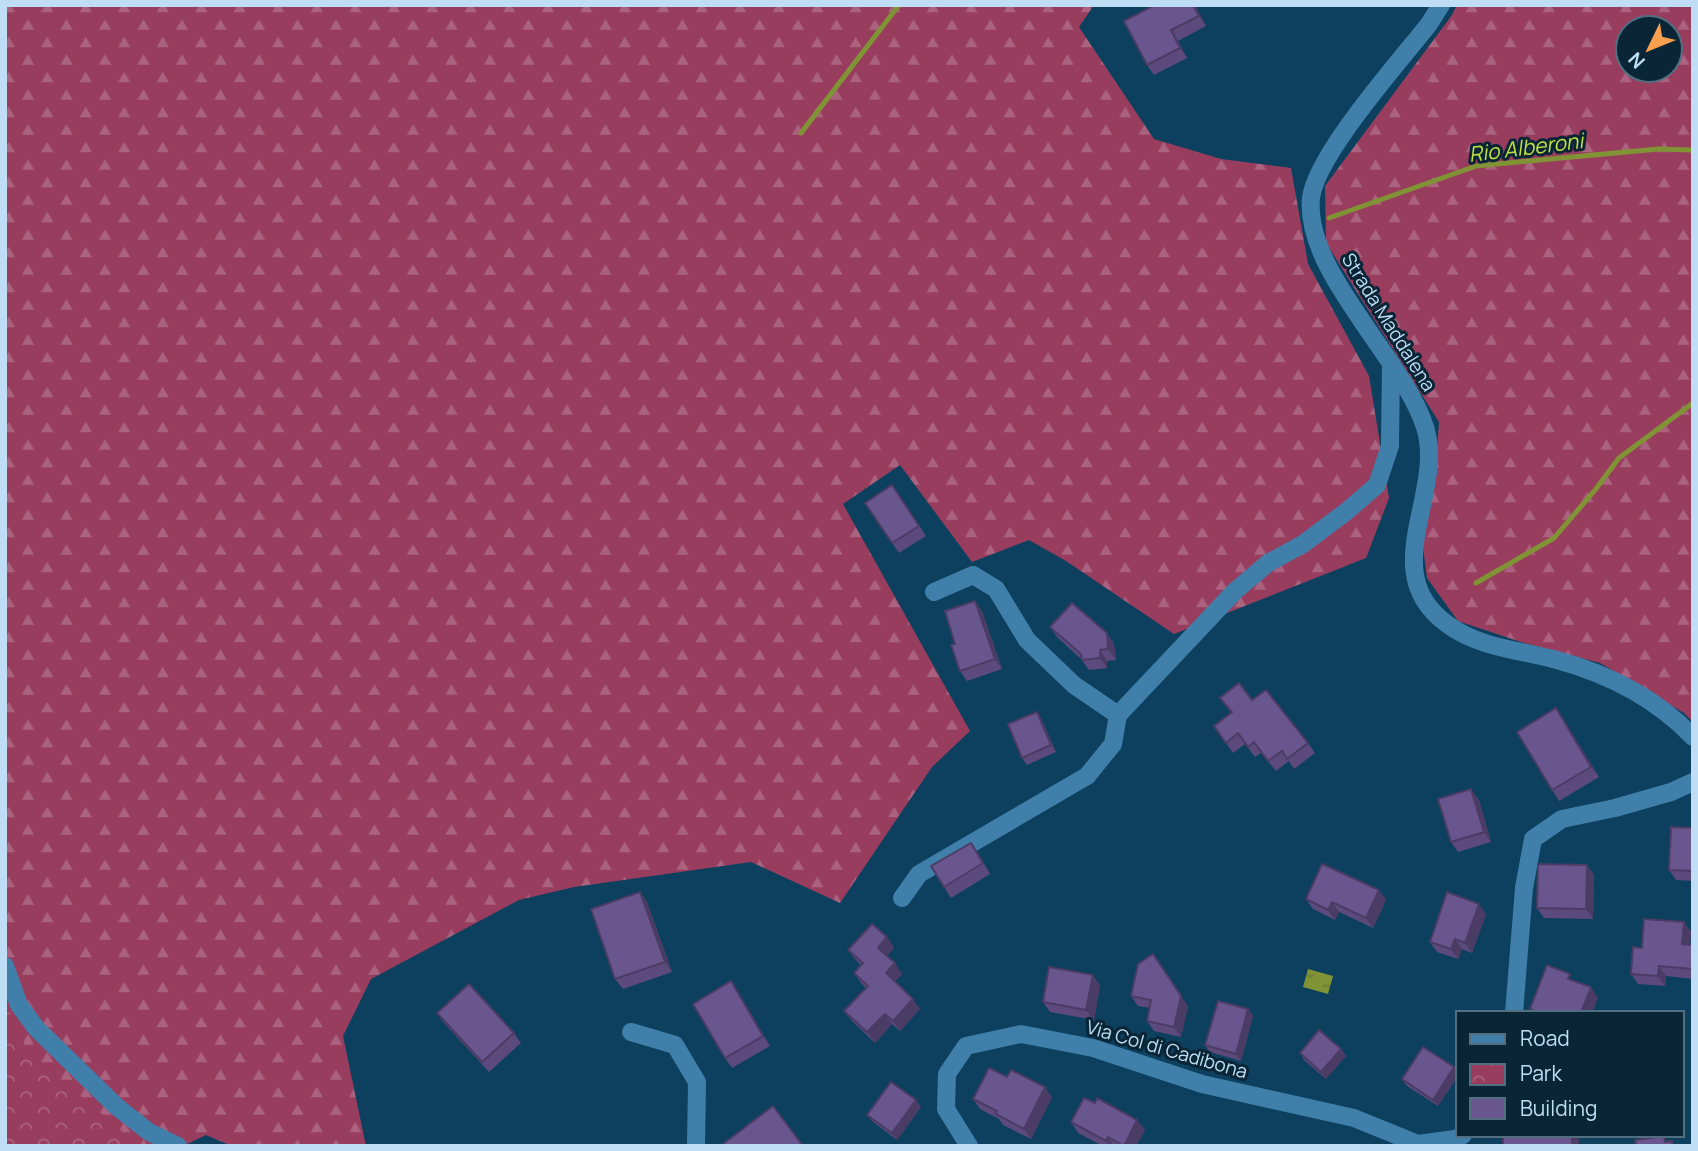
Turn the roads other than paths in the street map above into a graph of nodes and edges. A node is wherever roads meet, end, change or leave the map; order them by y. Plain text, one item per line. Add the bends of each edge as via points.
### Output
1 (1441, 5) edge
2 (1391, 364) junction
3 (934, 592) dead end
4 (1118, 715) junction
5 (1693, 737) edge
6 (1693, 782) edge
7 (902, 898) dead end
8 (5, 966) edge
9 (1514, 1011) edge
10 (631, 1032) dead end
11 (1459, 1137) edge
12 (177, 1146) edge
13 (695, 1146) edge
14 (970, 1146) edge

1 - 2 street, Strada Maddalena via 1342,135 1311,197 1322,253
2 - 4 street via 1390,446 1377,485 1236,591
2 - 5 street, Strada Maddalena via 1411,395 1427,435 1430,456 1413,569 1426,604 1447,625 1482,642 1559,660 1623,684 1675,718
3 - 4 street via 973,575 996,589 1027,640 1074,685
4 - 7 street via 1113,744 1087,776 919,874
6 - 9 street via 1615,808 1562,819 1533,839 1524,888
8 - 12 street via 19,1005 36,1028 116,1106 149,1132
10 - 13 street via 675,1045 691,1073 696,1082
11 - 14 street, Via Col di Cadibona via 1418,1144 1354,1118 1202,1084 1093,1048 1021,1034 966,1046 947,1074 946,1110

